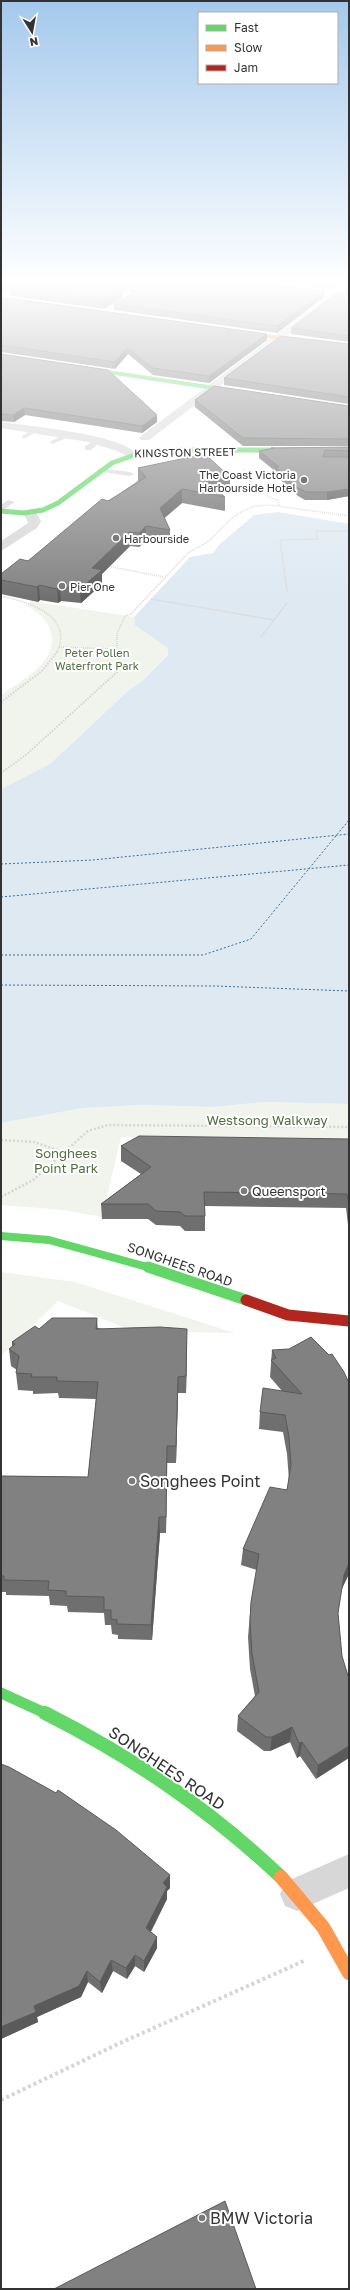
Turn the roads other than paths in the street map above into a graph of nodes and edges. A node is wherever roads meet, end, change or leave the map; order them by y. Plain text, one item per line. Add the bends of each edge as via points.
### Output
1 (210, 389) edge
2 (216, 389) edge
3 (249, 394) edge
4 (1, 425) edge
5 (34, 430) junction
6 (24, 436) dead end
7 (66, 436) junction
8 (145, 438) dead end
9 (98, 441) junction
10 (53, 442) dead end
11 (88, 448) dead end
12 (349, 450) edge
13 (132, 455) junction
14 (102, 470) junction
15 (130, 474) dead end
16 (11, 502) dead end
17 (1, 510) edge
18 (30, 513) junction
19 (1, 547) edge
20 (1, 1236) edge
21 (349, 1321) edge
22 (1, 1693) edge
23 (349, 1871) edge
24 (297, 1894) junction
25 (349, 1973) edge

1 - 8 street
2 - 3 street
4 - 5 street, KINGSTON STREET
5 - 6 lane
5 - 7 street, KINGSTON STREET
7 - 9 street, KINGSTON STREET
7 - 10 lane
9 - 11 lane
9 - 13 street, KINGSTON STREET via 120,446
12 - 13 street, KINGSTON STREET via 326,454 162,451
13 - 14 street
14 - 15 lane
14 - 18 street via 52,508
16 - 17 lane
17 - 18 street
18 - 19 street via 35,521 33,525
20 - 21 street, SONGHEES ROAD via 49,1240 132,1261 288,1315
22 - 24 street, SONGHEES ROAD via 51,1714 98,1739 188,1796 246,1843
23 - 24 street
24 - 25 street, SONGHEES ROAD via 337,1947

